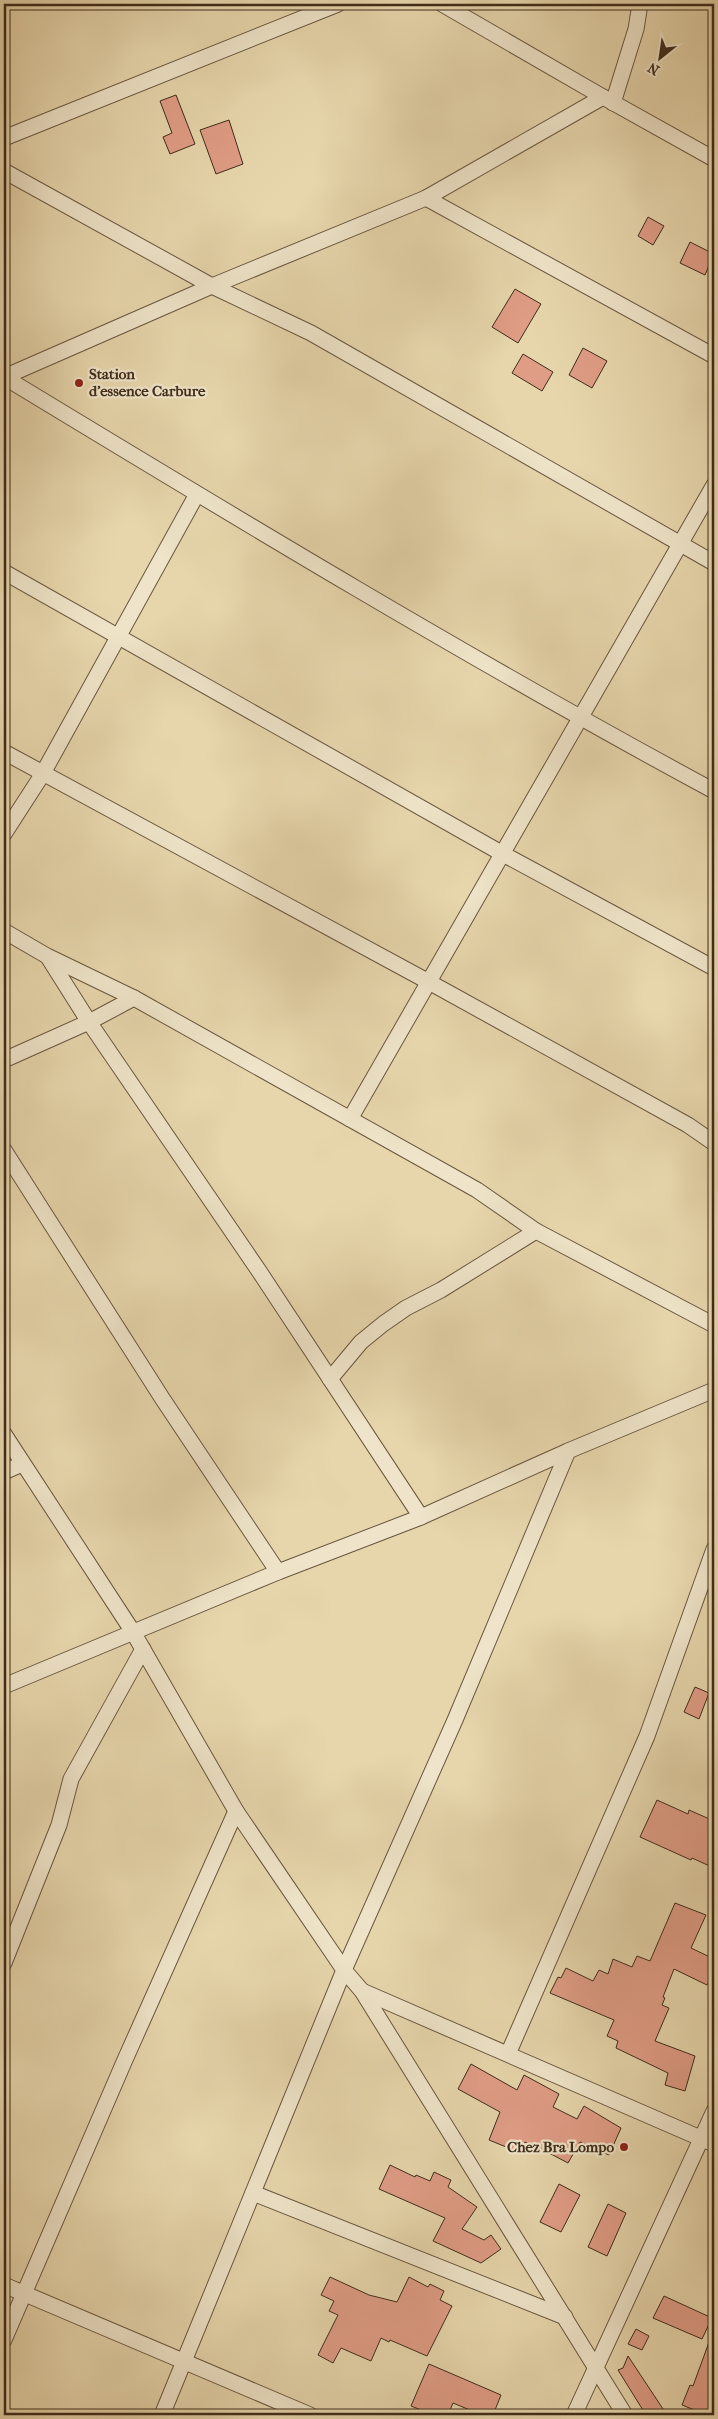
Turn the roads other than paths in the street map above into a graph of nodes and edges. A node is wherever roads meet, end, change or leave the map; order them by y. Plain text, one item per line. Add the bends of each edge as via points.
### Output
1 (338, 4) edge
2 (442, 4) edge
3 (640, 4) edge
4 (608, 100) junction
5 (4, 138) edge
6 (714, 159) edge
7 (4, 171) edge
8 (426, 198) junction
9 (212, 286) junction
10 (714, 356) edge
11 (4, 377) edge
12 (714, 486) edge
13 (197, 494) junction
14 (681, 544) junction
15 (714, 563) edge
16 (4, 572) edge
17 (117, 636) junction
18 (579, 718) junction
19 (4, 752) edge
20 (42, 775) junction
21 (714, 790) edge
22 (4, 834) edge
23 (503, 854) junction
24 (4, 931) edge
25 (47, 956) junction
26 (714, 968) edge
27 (429, 982) junction
28 (134, 998) junction
29 (89, 1022) junction
30 (4, 1060) edge
31 (350, 1119) junction
32 (714, 1143) edge
33 (4, 1150) edge
34 (536, 1231) junction
35 (714, 1325) edge
36 (330, 1379) junction
37 (714, 1390) edge
38 (4, 1434) edge
39 (568, 1451) junction
40 (22, 1464) junction
41 (4, 1472) edge
42 (421, 1517) junction
43 (714, 1549) edge
44 (278, 1572) junction
45 (133, 1632) junction
46 (143, 1650) junction
47 (4, 1686) edge
48 (236, 1811) junction
49 (4, 1963) edge
50 (344, 1970) junction
51 (362, 1991) junction
52 (508, 2054) junction
53 (714, 2110) edge
54 (708, 2142) edge
55 (253, 2193) junction
56 (4, 2285) edge
57 (24, 2294) junction
58 (566, 2317) junction
59 (4, 2340) edge
60 (185, 2362) junction
61 (596, 2369) junction
62 (162, 2415) edge
63 (310, 2415) edge
64 (574, 2415) edge
65 (625, 2415) edge

1 - 5 street
2 - 4 street
3 - 4 street via 636,29
4 - 6 street
4 - 8 street
7 - 9 street
8 - 9 street
8 - 10 street
9 - 11 street
9 - 14 street via 311,333
11 - 13 street
12 - 14 street
13 - 17 street
13 - 18 street
14 - 15 street
14 - 18 street
16 - 17 street
17 - 20 street
17 - 23 street
18 - 21 street
18 - 23 street
19 - 20 street
20 - 22 street
20 - 27 street
23 - 26 street
23 - 27 street
24 - 25 street
25 - 28 street
25 - 29 street
27 - 31 street
27 - 32 street via 688,1125
28 - 29 street
28 - 31 street
29 - 30 street
29 - 36 street
31 - 34 street via 477,1190
33 - 44 street via 162,1398
34 - 35 street
34 - 36 street via 383,1324 361,1342
36 - 42 street
37 - 39 street
38 - 40 street
39 - 42 street
39 - 50 street via 455,1720
40 - 41 street
40 - 45 street
42 - 44 street
43 - 52 street via 647,1736
44 - 45 street
45 - 46 street
45 - 47 street
46 - 48 street
46 - 49 street via 71,1779 59,1824
48 - 50 street
48 - 57 street
50 - 51 street
50 - 55 street
51 - 52 street
51 - 58 street via 466,2162
52 - 54 street
53 - 54 street
54 - 61 street
55 - 58 street
55 - 60 street
56 - 57 street
57 - 59 street
57 - 60 street
58 - 61 street
60 - 62 street
60 - 63 street
61 - 64 street
61 - 65 street

